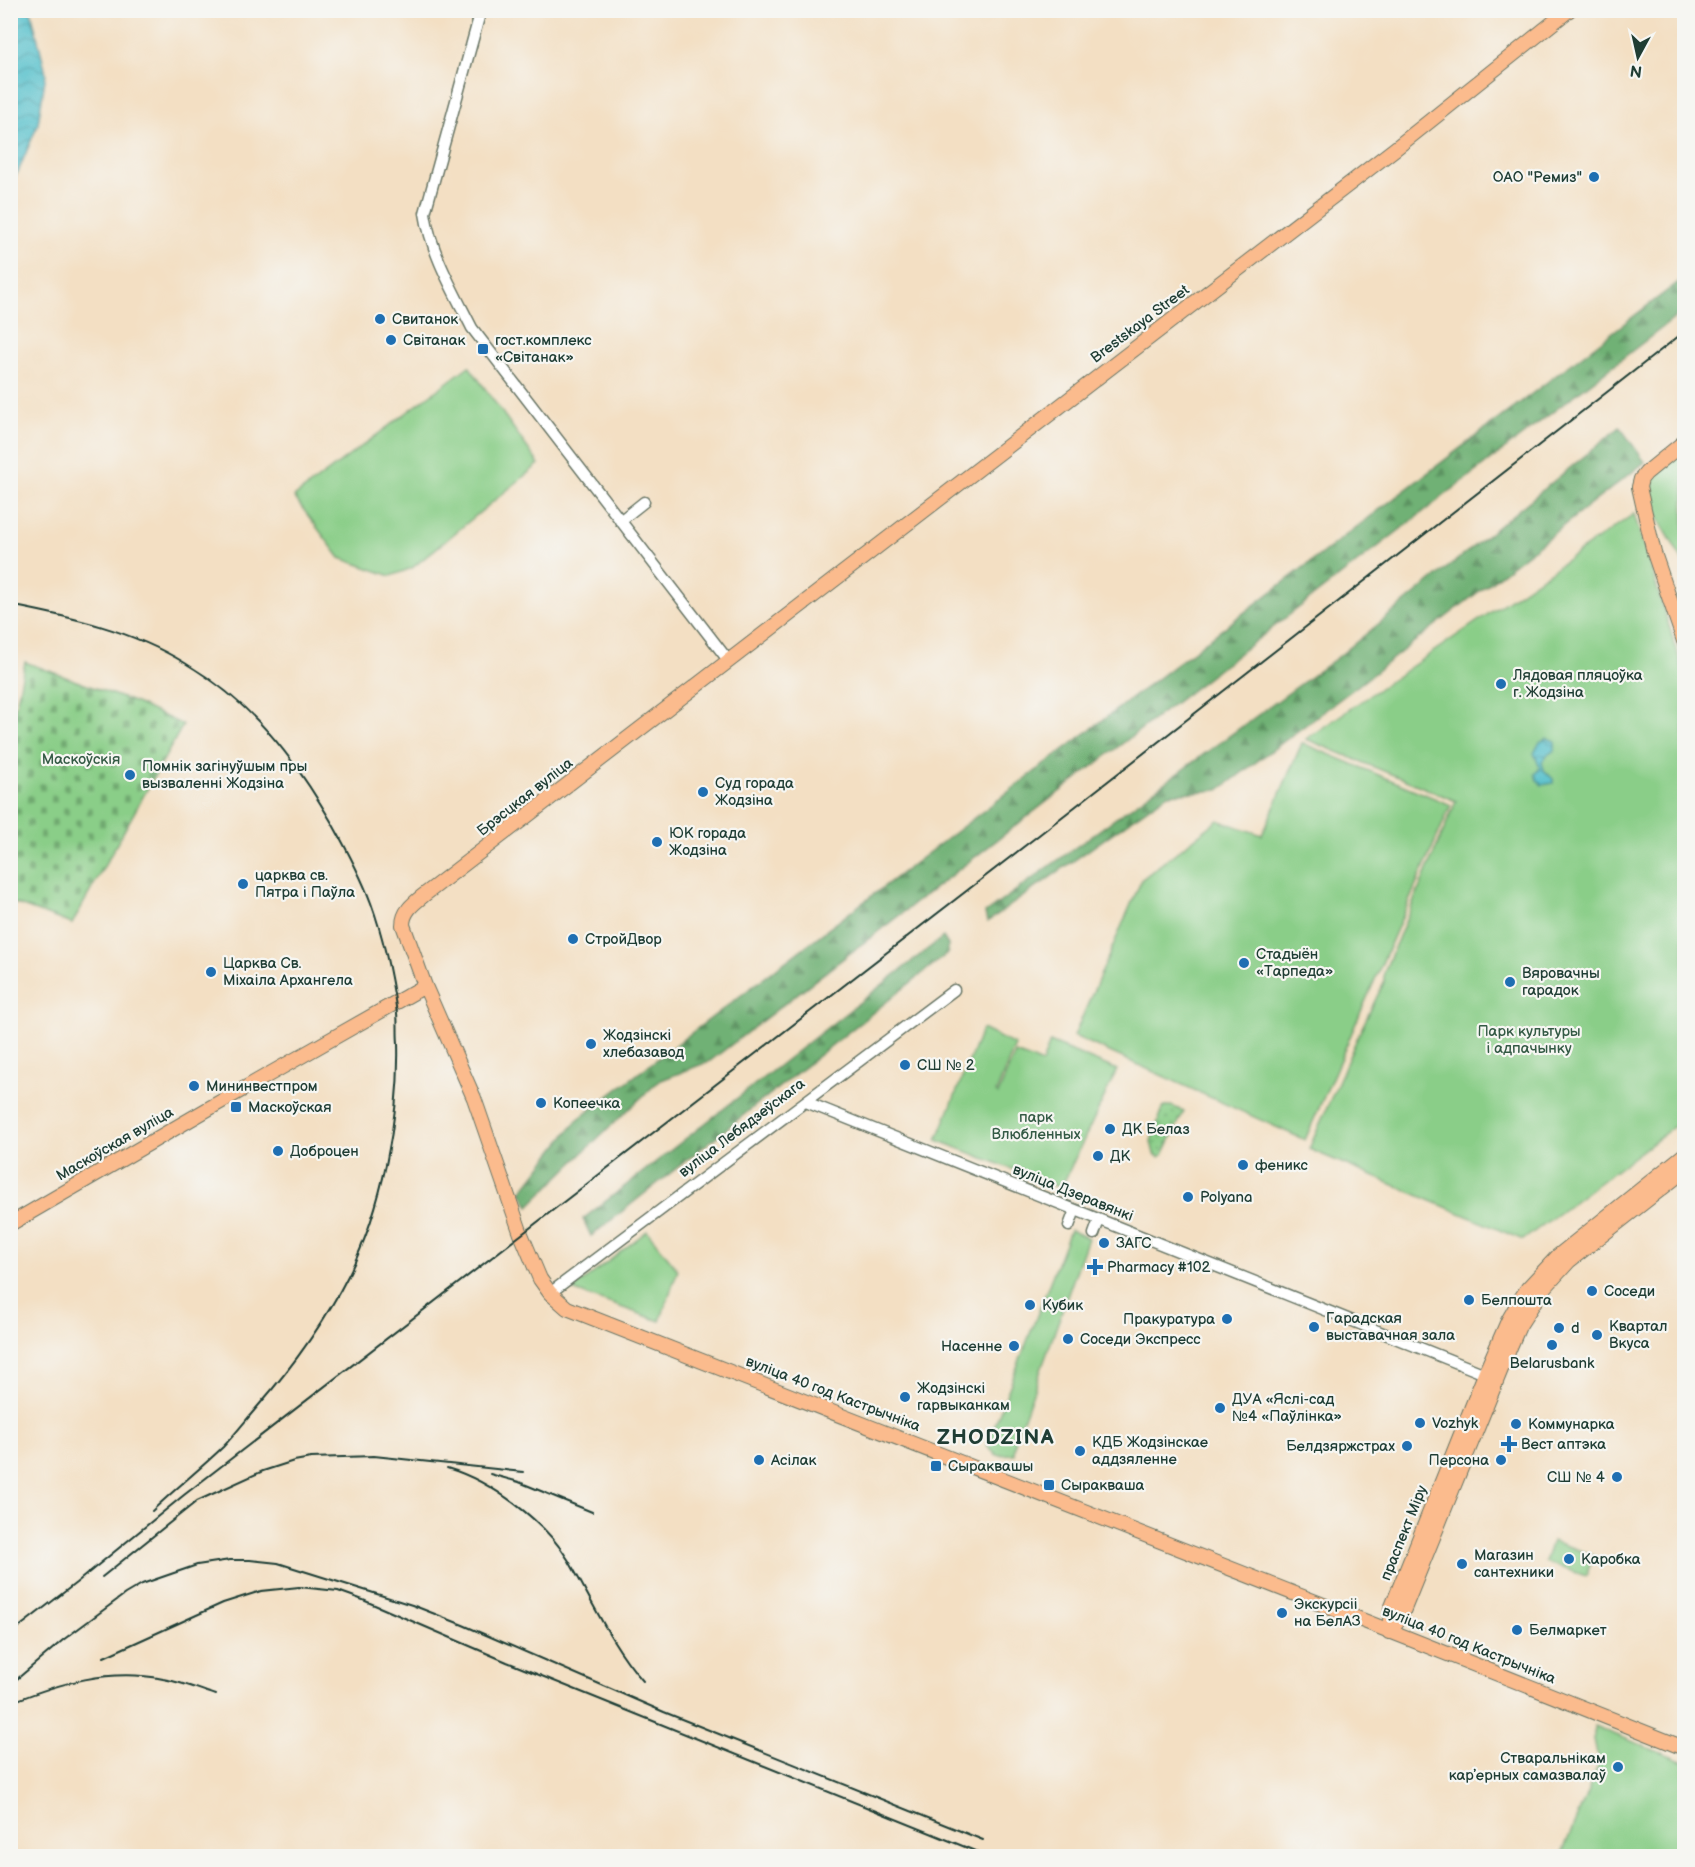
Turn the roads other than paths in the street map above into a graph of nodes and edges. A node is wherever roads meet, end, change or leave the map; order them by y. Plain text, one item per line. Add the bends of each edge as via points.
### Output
1 (481, 10) edge
2 (1569, 10) edge
3 (1684, 442) edge
4 (644, 502) dead end
5 (621, 521) junction
6 (1684, 641) edge
7 (728, 660) junction
8 (425, 986) junction
9 (954, 990) dead end
10 (806, 1102) junction
11 (1684, 1155) edge
12 (1684, 1171) edge
13 (1075, 1210) junction
14 (1100, 1220) junction
15 (10, 1224) edge
16 (1069, 1226) dead end
17 (1094, 1234) dead end
18 (550, 1293) junction
19 (1491, 1376) junction
20 (1389, 1632) junction
21 (1684, 1748) edge

1 - 5 street via 424,213 427,227 447,280 472,328
2 - 7 main road, Brestskaya Street via 1388,154
3 - 6 main road via 1646,473 1639,487 1654,553
4 - 5 street
5 - 7 street
7 - 8 main road, Брэсцкая вуліца via 413,904 403,917 403,925
8 - 15 main road, Маскоўская вуліца
8 - 18 main road, вуліца 40 год Кастрычніка via 474,1098 521,1234
9 - 10 street, вуліца Лебядзеўскага
10 - 13 street, вуліца Дзеравянкі
10 - 18 street, вуліца Лебядзеўскага
11 - 19 main road, праспект Міру via 1541,1273 1508,1321
12 - 19 main road, праспект Міру via 1569,1261 1552,1279
13 - 14 street, вуліца Дзеравянкі
13 - 16 street
14 - 17 street
14 - 19 street, вуліца Дзеравянкі
18 - 20 main road, вуліца 40 год Кастрычніка via 567,1308
19 - 20 main road, праспект Міру via 1413,1570 1402,1614
20 - 21 main road, вуліца 40 год Кастрычніка

